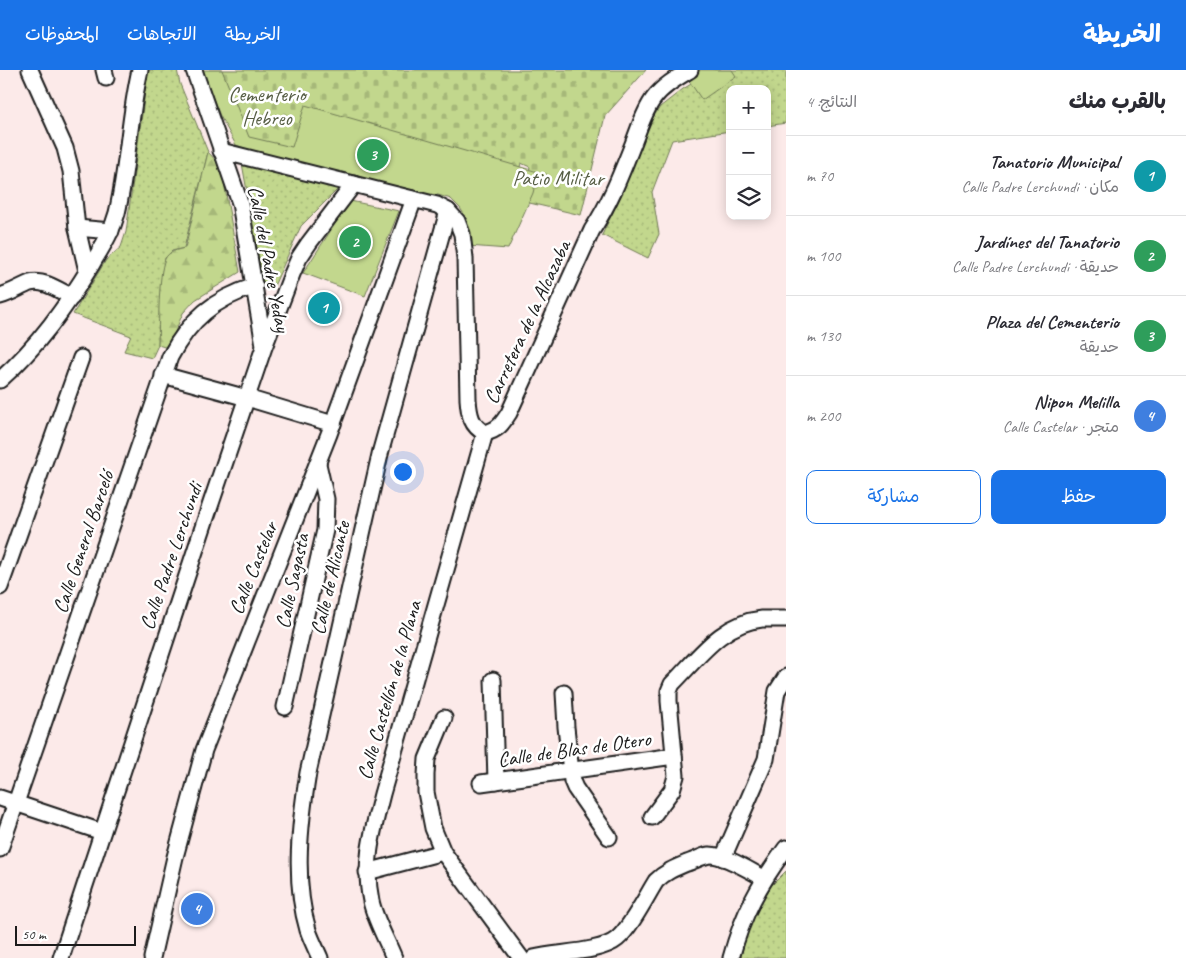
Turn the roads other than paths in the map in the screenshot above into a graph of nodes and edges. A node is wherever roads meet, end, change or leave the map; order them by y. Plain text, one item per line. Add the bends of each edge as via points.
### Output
1 (30, 70) edge
2 (128, 70) edge
3 (140, 70) edge
4 (194, 70) edge
5 (690, 70) edge
6 (134, 94) junction
7 (221, 151) junction
8 (354, 184) junction
9 (414, 199) junction
10 (448, 211) junction
11 (77, 228) junction
12 (111, 231) junction
13 (88, 271) junction
14 (255, 286) junction
15 (0, 296) edge
16 (72, 297) junction
17 (264, 347) junction
18 (81, 358) dead end
19 (163, 375) junction
20 (1, 376) edge
21 (247, 398) junction
22 (333, 424) junction
23 (485, 433) junction
24 (318, 464) junction
25 (0, 587) edge
26 (786, 619) edge
27 (786, 678) edge
28 (493, 680) dead end
29 (564, 692) dead end
30 (285, 707) dead end
31 (444, 718) dead end
32 (674, 756) junction
33 (570, 770) junction
34 (0, 798) edge
35 (16, 803) junction
36 (652, 817) dead end
37 (102, 832) junction
38 (609, 837) dead end
39 (786, 848) edge
40 (0, 849) edge
41 (443, 852) junction
42 (723, 858) junction
43 (367, 872) junction
44 (764, 878) junction
45 (612, 951) edge
46 (61, 958) edge
47 (152, 958) edge
48 (320, 958) edge
49 (394, 958) edge
50 (521, 958) edge
51 (534, 958) edge
52 (731, 958) edge

1 - 11 street via 65,148 71,171
2 - 6 street
3 - 6 street
4 - 7 street, Calle del Padre Yeday
5 - 23 street, Carretera de la Alcazaba via 652,100 615,190 592,230 508,413 502,424
6 - 12 street via 120,196
7 - 8 street
7 - 14 street, Calle del Padre Yeday via 240,203
8 - 9 street
8 - 17 street, Calle Padre Lerchundi via 299,258
9 - 10 street
9 - 22 street, Calle Castelar
10 - 23 street, Carretera de la Alcazaba via 457,220 465,258 470,416 476,429
10 - 48 street, Calle de Alicante via 382,450 303,800 299,854 304,914
11 - 12 street
11 - 13 street
12 - 13 street
13 - 16 street
14 - 17 street, Calle del Padre Yeday
14 - 19 street, Calle General Barceló via 220,300 190,325 179,340
15 - 16 street via 38,283
16 - 20 street via 34,346
17 - 21 street, Calle Padre Lerchundi
18 - 25 street
19 - 21 street
19 - 35 street, Calle General Barceló
21 - 22 street
21 - 37 street, Calle Padre Lerchundi
22 - 24 street, Calle Castelar
23 - 43 street, Calle Castellón de la Plana via 382,794
24 - 30 street, Calle Sagasta via 326,500 325,530
24 - 47 street, Calle Castelar via 204,750
26 - 32 street via 748,622 726,632 672,684 669,701
27 - 42 street via 777,691 766,759
28 - 33 street, Calle de Blas de Otero via 488,782
29 - 33 street
31 - 41 street via 427,760 426,775 429,810
32 - 33 street, Calle de Blas de Otero
32 - 36 street via 675,784
33 - 38 street via 575,788
34 - 35 street
35 - 37 street
35 - 40 street, Calle General Barceló
37 - 46 street, Calle Padre Lerchundi
39 - 44 street
41 - 43 street
41 - 50 street
42 - 44 street
42 - 45 street via 710,855 662,875
43 - 49 street, Calle Castellón de la Plana via 371,903
44 - 52 street via 747,910
45 - 51 street via 591,949

